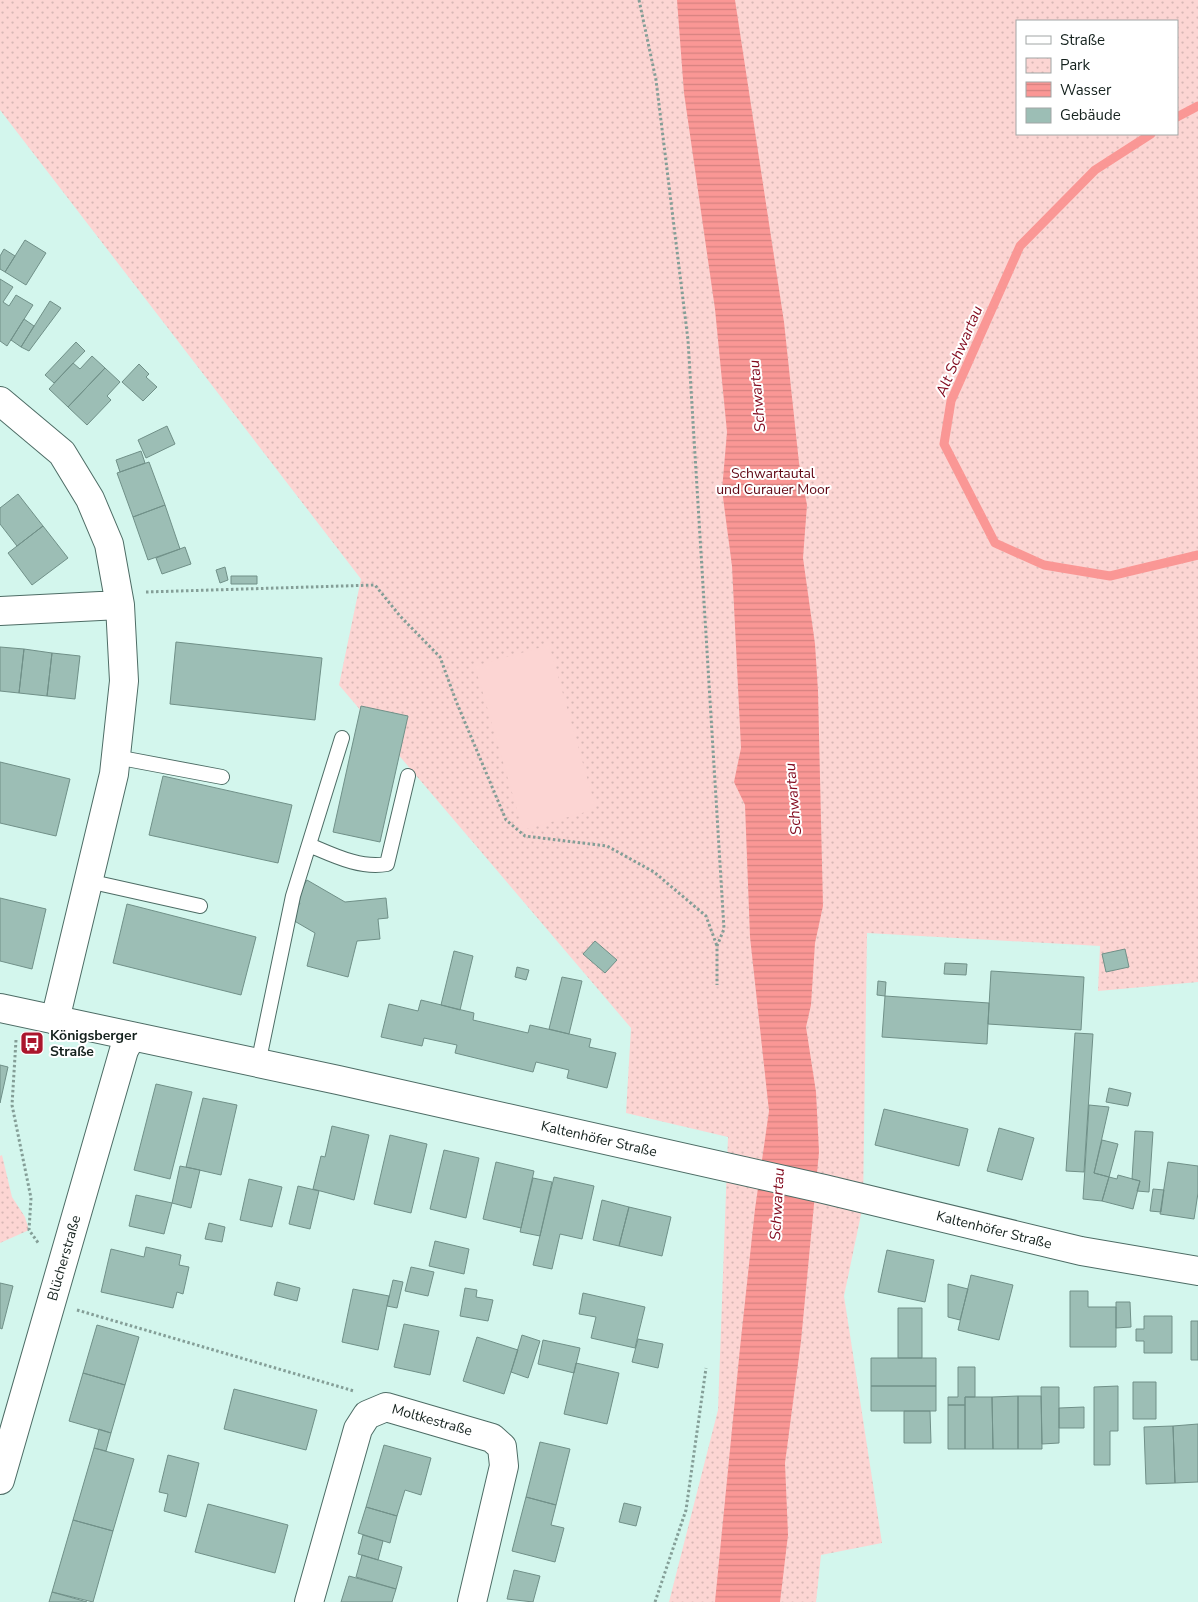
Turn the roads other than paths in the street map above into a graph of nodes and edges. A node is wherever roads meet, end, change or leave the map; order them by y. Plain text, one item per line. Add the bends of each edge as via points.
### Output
1 (0, 401) edge
2 (120, 605) junction
3 (0, 612) edge
4 (342, 738) dead end
5 (116, 757) junction
6 (408, 776) dead end
7 (222, 777) dead end
8 (309, 845) junction
9 (88, 881) junction
10 (200, 906) dead end
11 (9, 1010) edge
12 (55, 1020) junction
13 (131, 1038) junction
14 (258, 1064) junction
15 (1198, 1271) edge
16 (4, 1446) edge
17 (0, 1480) edge
18 (309, 1602) edge
19 (472, 1602) edge

1 - 2 street via 62,453 90,498 109,544
2 - 3 street
2 - 5 street via 124,681
4 - 8 lane
5 - 7 lane
5 - 9 street
6 - 8 lane via 387,864 376,866 344,859
8 - 14 lane via 293,896
9 - 10 lane
9 - 12 street
11 - 12 street, Kaltenhöfer Straße
12 - 13 street, Kaltenhöfer Straße
13 - 14 street, Kaltenhöfer Straße
13 - 16 street, Blücherstraße via 124,1050 51,1303
14 - 15 street, Kaltenhöfer Straße via 824,1189 1081,1251
16 - 17 street, Blücherstraße
18 - 19 street, Moltkestraße via 358,1429 367,1416 386,1407 492,1438 502,1447 504,1466

